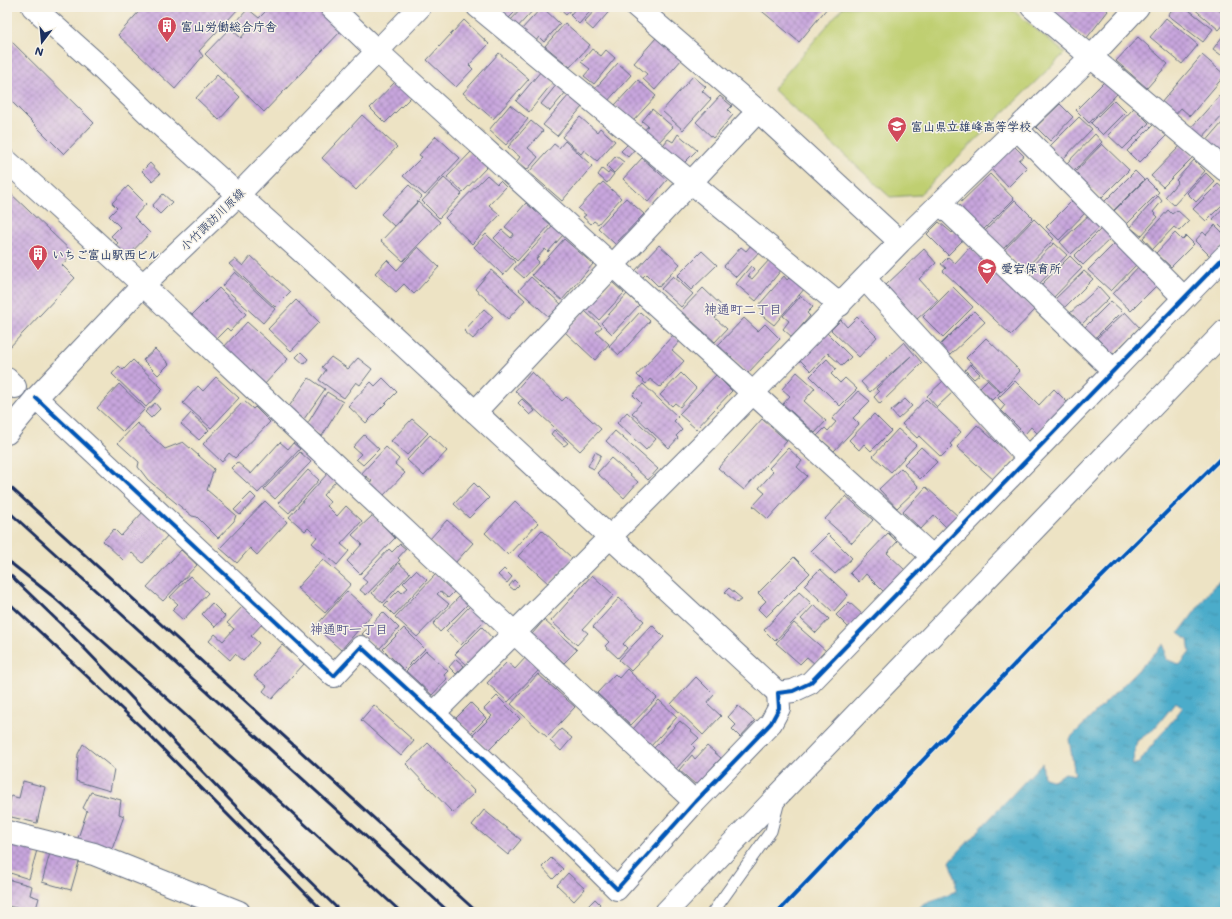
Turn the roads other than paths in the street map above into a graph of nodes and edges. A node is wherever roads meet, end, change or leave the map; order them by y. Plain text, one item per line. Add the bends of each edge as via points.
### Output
1 (33, 7) edge
2 (331, 7) edge
3 (420, 7) edge
4 (478, 7) edge
5 (638, 7) edge
6 (1032, 7) edge
7 (1138, 7) edge
8 (376, 51) junction
9 (1091, 57) junction
10 (758, 111) junction
11 (1017, 129) junction
12 (7, 161) edge
13 (1225, 170) edge
14 (691, 183) junction
15 (238, 196) junction
16 (940, 204) junction
17 (900, 242) junction
18 (1225, 256) edge
19 (613, 266) junction
20 (865, 279) junction
21 (143, 285) junction
22 (1184, 298) junction
23 (840, 304) junction
24 (1225, 331) edge
25 (1114, 371) junction
26 (752, 392) junction
27 (36, 398) junction
28 (475, 412) junction
29 (7, 433) edge
30 (1028, 458) junction
31 (610, 537) junction
32 (933, 557) junction
33 (515, 632) junction
34 (778, 693) junction
35 (434, 713) junction
36 (781, 792) junction
37 (695, 802) junction
38 (7, 832) edge
39 (239, 912) edge
40 (666, 912) edge
41 (714, 912) edge

1 - 15 street
2 - 8 street
3 - 8 street, 小竹諏訪川原線
4 - 14 street
5 - 10 street
6 - 9 street
7 - 9 street
8 - 15 street, 小竹諏訪川原線
8 - 19 street
9 - 11 street
9 - 13 street
10 - 14 street
10 - 17 street
11 - 16 street
11 - 22 street
12 - 21 street
14 - 19 street
14 - 23 street
15 - 21 street, 小竹諏訪川原線
15 - 28 street
16 - 17 street
16 - 25 street
17 - 20 street
18 - 22 street
19 - 26 street
19 - 28 street
20 - 23 street
20 - 30 street
21 - 27 street, 小竹諏訪川原線
21 - 33 street
22 - 25 street
23 - 26 street
24 - 36 street
25 - 30 street
26 - 31 street
26 - 32 street
27 - 29 street, 小竹諏訪川原線
27 - 35 street via 334,676 360,647
28 - 31 street
30 - 32 street
31 - 33 street
31 - 34 street
32 - 34 street via 810,683
33 - 35 street
33 - 37 street
34 - 37 street via 779,708 771,723
35 - 37 street via 617,889
36 - 40 street
36 - 41 lane via 771,831
38 - 39 street via 94,854

